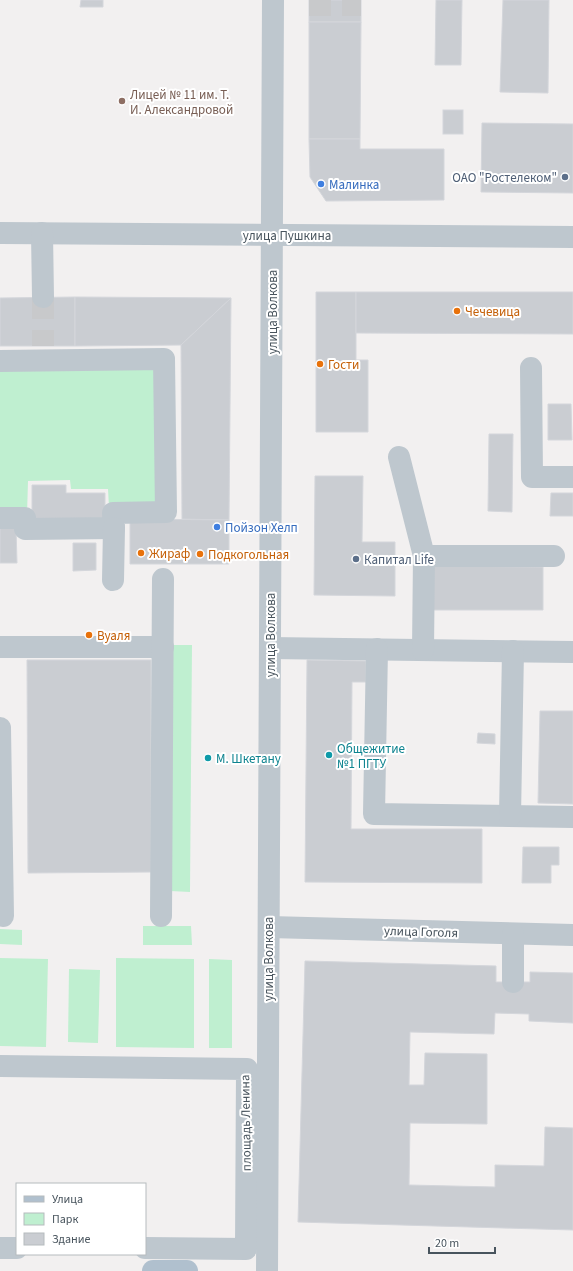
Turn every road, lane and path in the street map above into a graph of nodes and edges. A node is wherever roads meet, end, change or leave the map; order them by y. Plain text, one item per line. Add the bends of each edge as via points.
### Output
1 (273, 0) edge
2 (0, 233) edge
3 (42, 233) junction
4 (272, 234) junction
5 (573, 237) edge
6 (43, 298) tunnel mouth
7 (0, 361) edge
8 (531, 368) dead end
9 (399, 457) dead end
10 (573, 477) edge
11 (0, 518) edge
12 (114, 528) junction
13 (424, 556) junction
14 (554, 556) dead end
15 (163, 579) dead end
16 (113, 580) dead end
17 (0, 647) edge
18 (163, 647) junction
19 (270, 648) junction
20 (377, 650) junction
21 (423, 650) junction
22 (513, 651) junction
23 (573, 652) edge
24 (0, 728) edge
25 (510, 816) junction
26 (573, 817) edge
27 (2, 908) edge
28 (162, 916) dead end
29 (269, 927) junction
30 (513, 934) junction
31 (573, 936) edge
32 (513, 982) dead end
33 (0, 1066) edge
34 (0, 1248) edge
35 (16, 1248) edge
36 (146, 1248) edge
37 (153, 1271) edge
38 (188, 1271) edge
39 (267, 1271) edge

1 - 4 street, улица Волкова
2 - 3 street, улица Пушкина
3 - 4 street, улица Пушкина
3 - 6 street
4 - 5 street, улица Пушкина
4 - 19 street, улица Волкова
7 - 12 street via 43,353 164,359 166,512 113,513
8 - 10 street via 532,477
9 - 13 street
11 - 12 street via 25,518 26,528
12 - 16 street
13 - 14 street
13 - 21 street
15 - 18 street
17 - 18 street
18 - 28 street
19 - 20 street
19 - 29 street, улица Волкова
20 - 21 street
20 - 25 street via 374,814
21 - 22 street
22 - 23 street
22 - 25 street
24 - 27 street
25 - 26 street
29 - 30 street, улица Гоголя
29 - 39 street, улица Волкова
30 - 31 street, улица Гоголя
30 - 32 street
33 - 36 street, площадь Ленина via 247,1069 246,1249
34 - 35 street
37 - 38 main road

